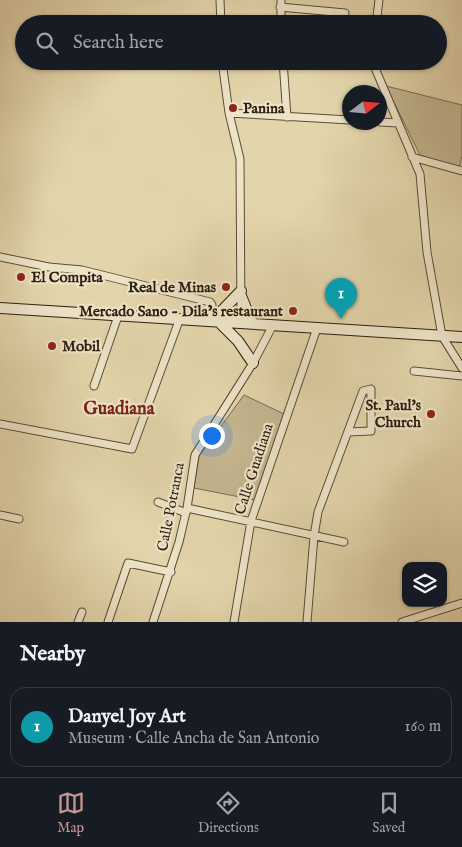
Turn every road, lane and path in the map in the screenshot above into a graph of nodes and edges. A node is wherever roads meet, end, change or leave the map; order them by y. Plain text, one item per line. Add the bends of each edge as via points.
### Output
1 (220, 0) edge
2 (379, 0) edge
3 (281, 4) edge
4 (345, 13) dead end
5 (221, 15) edge
6 (377, 15) edge
7 (223, 70) edge
8 (284, 70) edge
9 (375, 70) edge
10 (229, 113) junction
11 (287, 117) junction
12 (342, 120) edge
13 (387, 122) edge
14 (398, 123) junction
15 (412, 157) junction
16 (462, 171) edge
17 (0, 257) edge
18 (241, 293) junction
19 (0, 308) edge
20 (118, 316) junction
21 (180, 318) junction
22 (214, 320) junction
23 (242, 322) junction
24 (252, 323) junction
25 (273, 325) junction
26 (317, 328) junction
27 (442, 336) junction
28 (462, 337) edge
29 (253, 363) junction
30 (462, 368) edge
31 (414, 371) dead end
32 (462, 376) edge
33 (94, 386) dead end
34 (0, 424) edge
35 (348, 432) junction
36 (158, 502) dead end
37 (187, 510) junction
38 (0, 515) edge
39 (19, 519) dead end
40 (251, 521) junction
41 (314, 536) junction
42 (344, 542) dead end
43 (170, 572) junction
44 (462, 603) edge
45 (82, 612) dead end
46 (78, 622) edge
47 (108, 622) edge
48 (153, 622) edge
49 (234, 622) edge
50 (307, 622) edge
51 (402, 622) edge

1 - 5 street
2 - 6 street
3 - 4 street
7 - 10 street
8 - 11 street
9 - 14 street
10 - 11 street
10 - 18 street via 240,159
11 - 12 street
13 - 14 street
14 - 15 street
15 - 16 street
15 - 27 street via 422,180 428,252
17 - 22 street via 82,270 210,302
18 - 22 main road
18 - 23 street
18 - 24 main road
19 - 20 main road
20 - 21 main road
20 - 33 street
21 - 22 main road
21 - 34 street via 132,449
22 - 23 main road
22 - 29 main road via 238,341
23 - 24 main road
24 - 25 main road
25 - 26 main road
25 - 29 street, Calle Potranca
26 - 27 main road
26 - 40 street, Calle Guadiana
27 - 28 main road
27 - 30 street
29 - 37 street, Calle Potranca via 195,455
31 - 32 street
35 - 35 street via 363,391 371,389 371,431
35 - 41 street via 319,507
36 - 37 street
37 - 40 street
37 - 43 street, Calle Potranca
38 - 39 street
40 - 41 street
40 - 49 street, Calle Guadiana
41 - 42 street
41 - 50 street
43 - 47 street via 128,563
43 - 48 street, Calle Potranca
44 - 51 street
45 - 46 street

